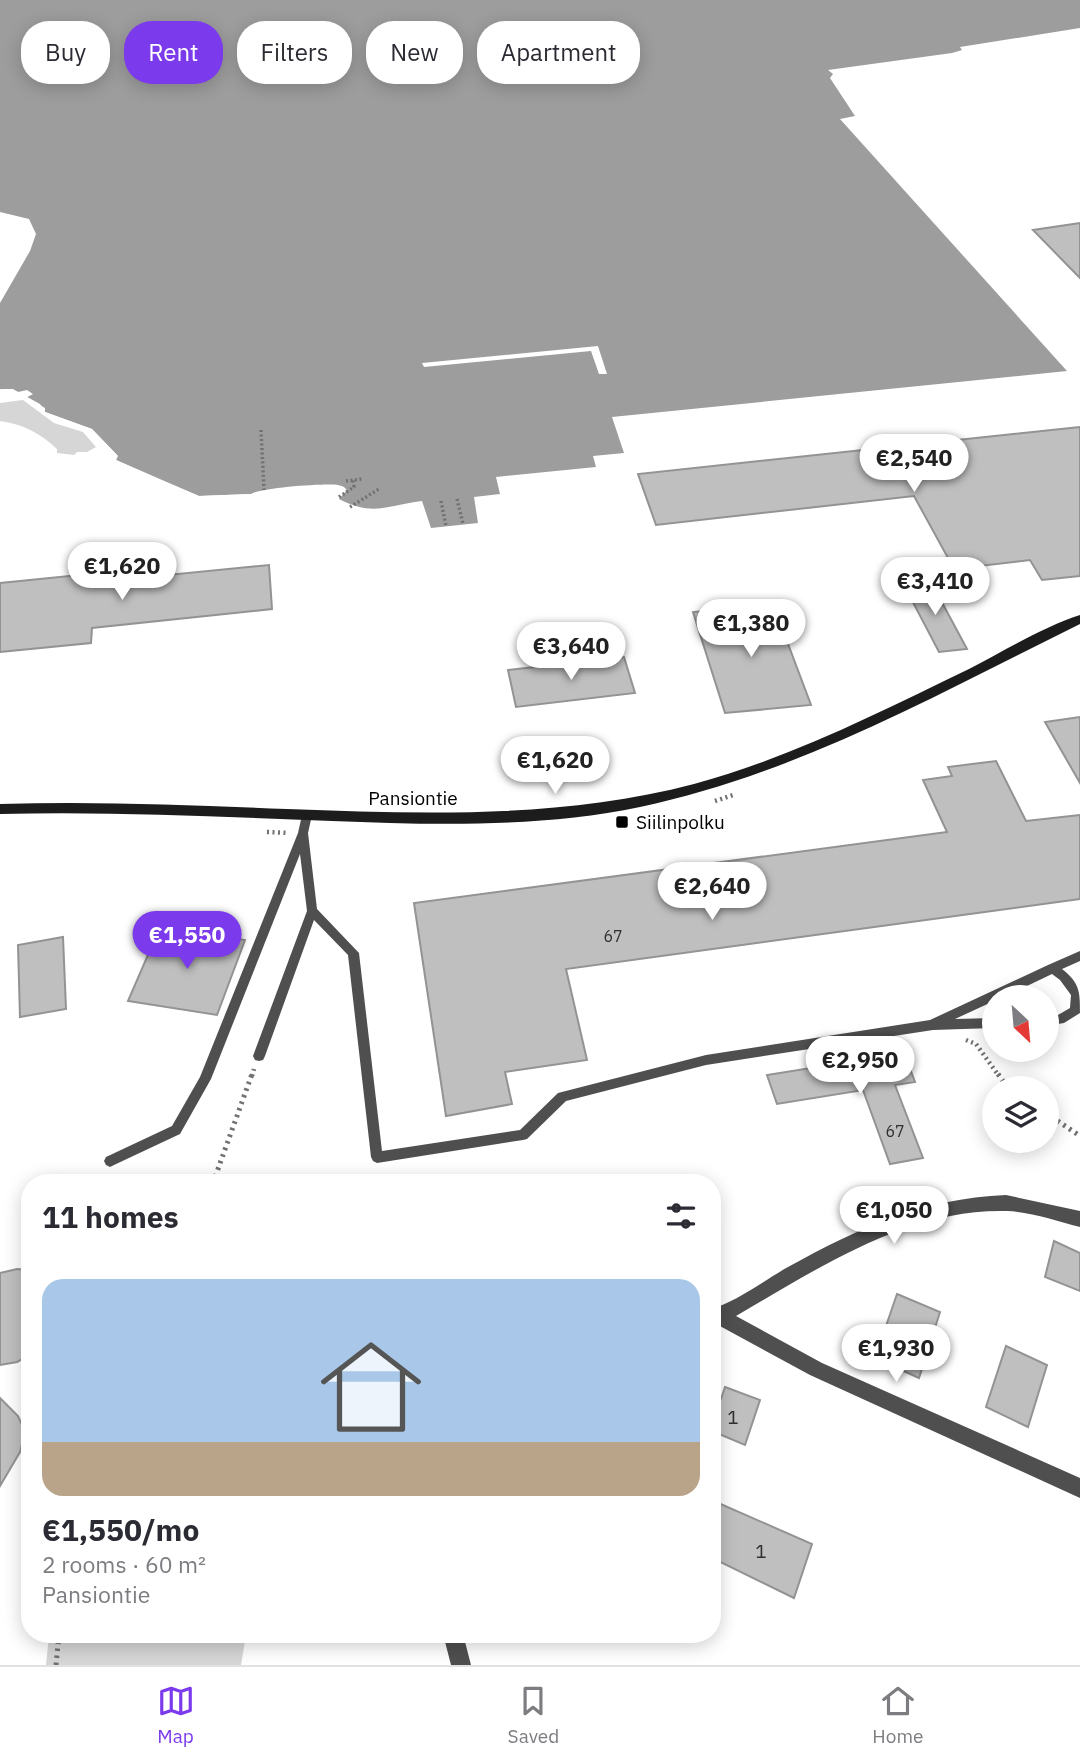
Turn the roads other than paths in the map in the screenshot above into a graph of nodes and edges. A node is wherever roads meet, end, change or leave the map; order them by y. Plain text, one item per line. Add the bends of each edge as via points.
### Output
1 (1080, 619) edge
2 (0, 809) edge
3 (307, 815) junction
4 (303, 833) junction
5 (312, 911) junction
6 (1080, 956) edge
7 (1052, 968) junction
8 (1059, 1020) edge
9 (982, 1023) edge
10 (932, 1025) junction
11 (259, 1056) road end
12 (110, 1161) dead end
13 (1080, 1219) edge
14 (721, 1313) edge
15 (721, 1319) edge
16 (1080, 1488) edge
17 (455, 1643) edge
18 (461, 1665) edge

1 - 3 street, Pansiontie via 779,761 668,796 580,811 486,818
2 - 3 street, Pansiontie
3 - 4 lane
4 - 5 lane
4 - 12 lane via 205,1079 176,1130
5 - 10 lane via 353,953 377,1157 523,1135 562,1097 706,1060
5 - 11 lane
6 - 7 lane
7 - 8 lane via 1077,995 1076,1010
7 - 10 lane
9 - 10 lane
13 - 14 street via 1009,1203 980,1203 932,1214 873,1232
15 - 16 street via 816,1369
17 - 18 street

